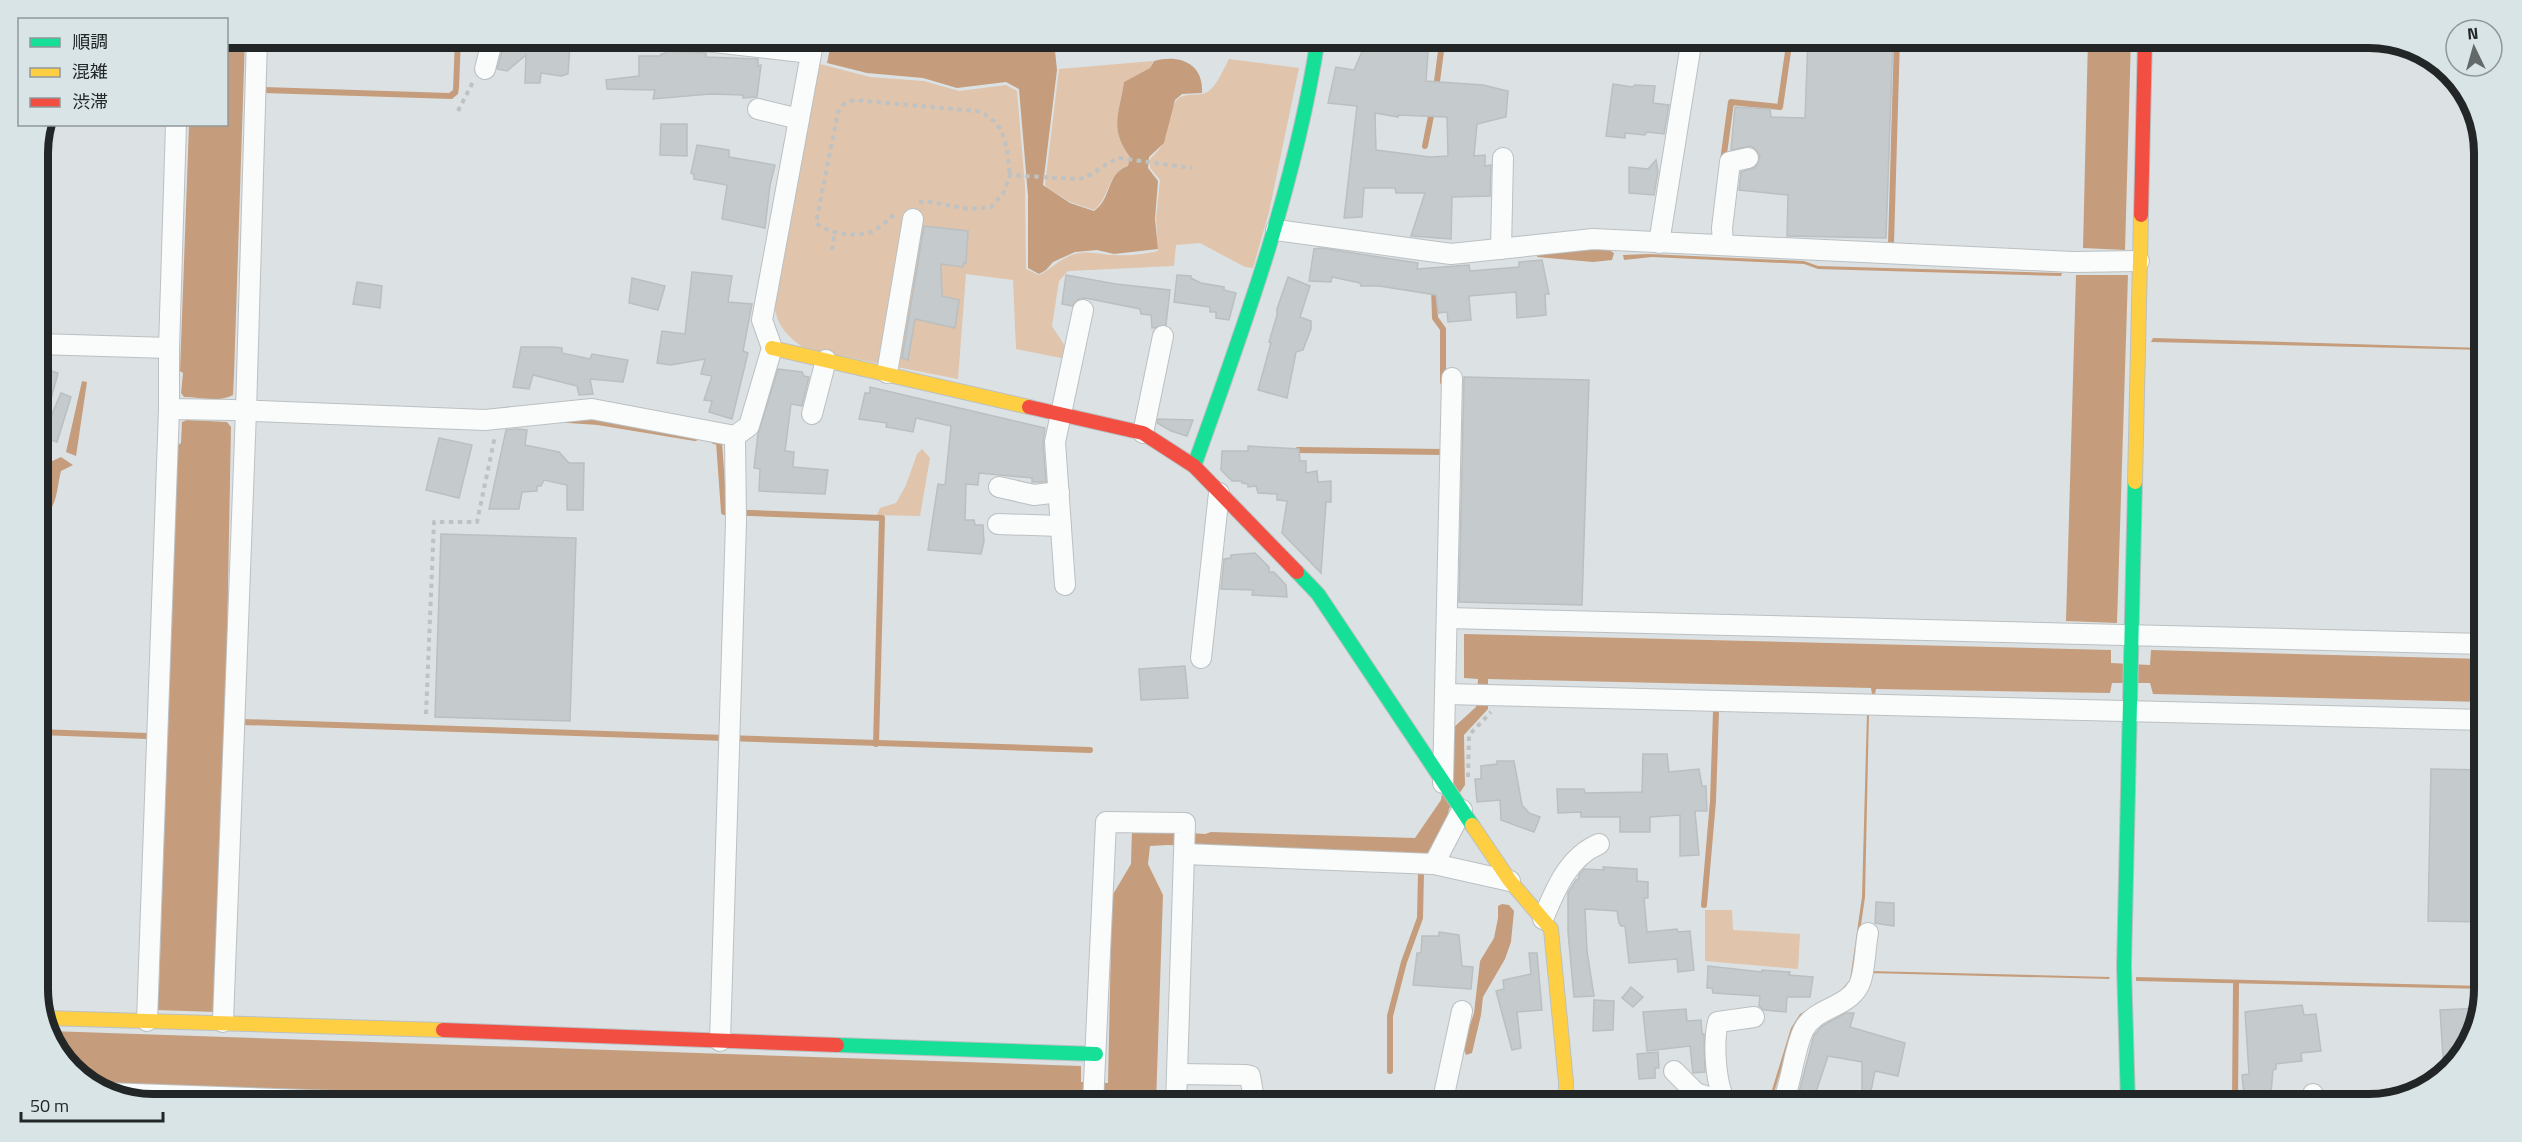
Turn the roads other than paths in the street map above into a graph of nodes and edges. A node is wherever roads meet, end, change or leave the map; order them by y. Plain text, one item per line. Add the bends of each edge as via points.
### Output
1 (257, 48) edge
2 (491, 48) edge
3 (811, 48) edge
4 (1317, 48) edge
5 (1690, 48) edge
6 (2145, 48) edge
7 (485, 69) road end
8 (759, 109) dead end
9 (798, 119) junction
10 (177, 126) edge
11 (1503, 158) dead end
12 (1748, 158) dead end
13 (908, 211) road end
14 (1276, 230) junction
15 (1659, 243) junction
16 (1723, 246) junction
17 (1502, 249) junction
18 (2135, 262) junction
19 (1083, 310) dead end
20 (1163, 336) dead end
21 (48, 344) edge
22 (169, 348) junction
23 (772, 348) junction
24 (826, 360) junction
25 (887, 373) junction
26 (1452, 378) dead end
27 (175, 410) junction
28 (239, 410) junction
29 (812, 414) dead end
30 (1060, 414) junction
31 (1143, 433) junction
32 (735, 436) junction
33 (1194, 466) junction
34 (999, 487) dead end
35 (1059, 492) junction
36 (1219, 493) junction
37 (998, 524) dead end
38 (1061, 525) junction
39 (1065, 585) dead end
40 (1447, 618) junction
41 (2132, 634) junction
42 (2474, 644) edge
43 (1201, 658) dead end
44 (1445, 694) junction
45 (2129, 711) junction
46 (2474, 720) edge
47 (1443, 783) junction
48 (1462, 810) junction
49 (1599, 844) dead end
50 (1185, 854) junction
51 (1434, 864) junction
52 (1510, 881) junction
53 (1543, 919) junction
54 (1868, 933) dead end
55 (1462, 1011) dead end
56 (1754, 1017) dead end
57 (53, 1018) edge
58 (147, 1021) junction
59 (223, 1022) junction
60 (720, 1041) junction
61 (1096, 1054) junction
62 (1674, 1071) dead end
63 (1178, 1074) junction
64 (1093, 1094) edge
65 (1177, 1094) edge
66 (1253, 1094) edge
67 (1444, 1094) edge
68 (1566, 1094) edge
69 (1699, 1094) edge
70 (1721, 1094) edge
71 (1787, 1094) edge
72 (2128, 1094) edge

1 - 28 street
2 - 7 street
3 - 9 street
4 - 14 street via 1312,90
5 - 15 street
6 - 18 street
8 - 9 street
9 - 23 street via 762,320
10 - 22 street
11 - 17 street
12 - 16 street via 1730,162
13 - 25 street
14 - 17 street via 1451,254
14 - 33 street
15 - 16 street
15 - 17 street via 1593,239
16 - 18 street
18 - 41 street
19 - 30 street
20 - 31 street
21 - 22 street
22 - 27 street
23 - 24 street
23 - 32 street via 749,426
24 - 25 street
24 - 29 street
25 - 30 street
26 - 40 street
27 - 28 street
27 - 58 street
28 - 32 street via 498,419 592,409
28 - 59 street
30 - 31 street
30 - 35 street via 1055,442
31 - 33 street
32 - 60 street via 736,522
33 - 36 street
34 - 35 street via 1034,495
35 - 38 street
36 - 43 street
36 - 47 street via 1318,594
37 - 38 street
38 - 39 street
40 - 41 street
40 - 44 street
41 - 42 street
41 - 45 street
44 - 45 street
44 - 47 street
45 - 46 street
45 - 72 street via 2124,966
47 - 48 street
48 - 51 street
48 - 52 street
49 - 53 street via 1585,850 1559,882
50 - 51 street
50 - 61 street via 1185,823 1106,822
50 - 63 street
51 - 52 street
52 - 53 street
53 - 68 street via 1551,929
54 - 71 street via 1860,985 1852,996 1810,1019 1802,1031
55 - 67 street
56 - 70 street via 1718,1022 1714,1037
57 - 58 street
58 - 59 street
59 - 60 street
60 - 61 street
61 - 64 street
62 - 69 street
63 - 65 street
63 - 66 street via 1250,1076

